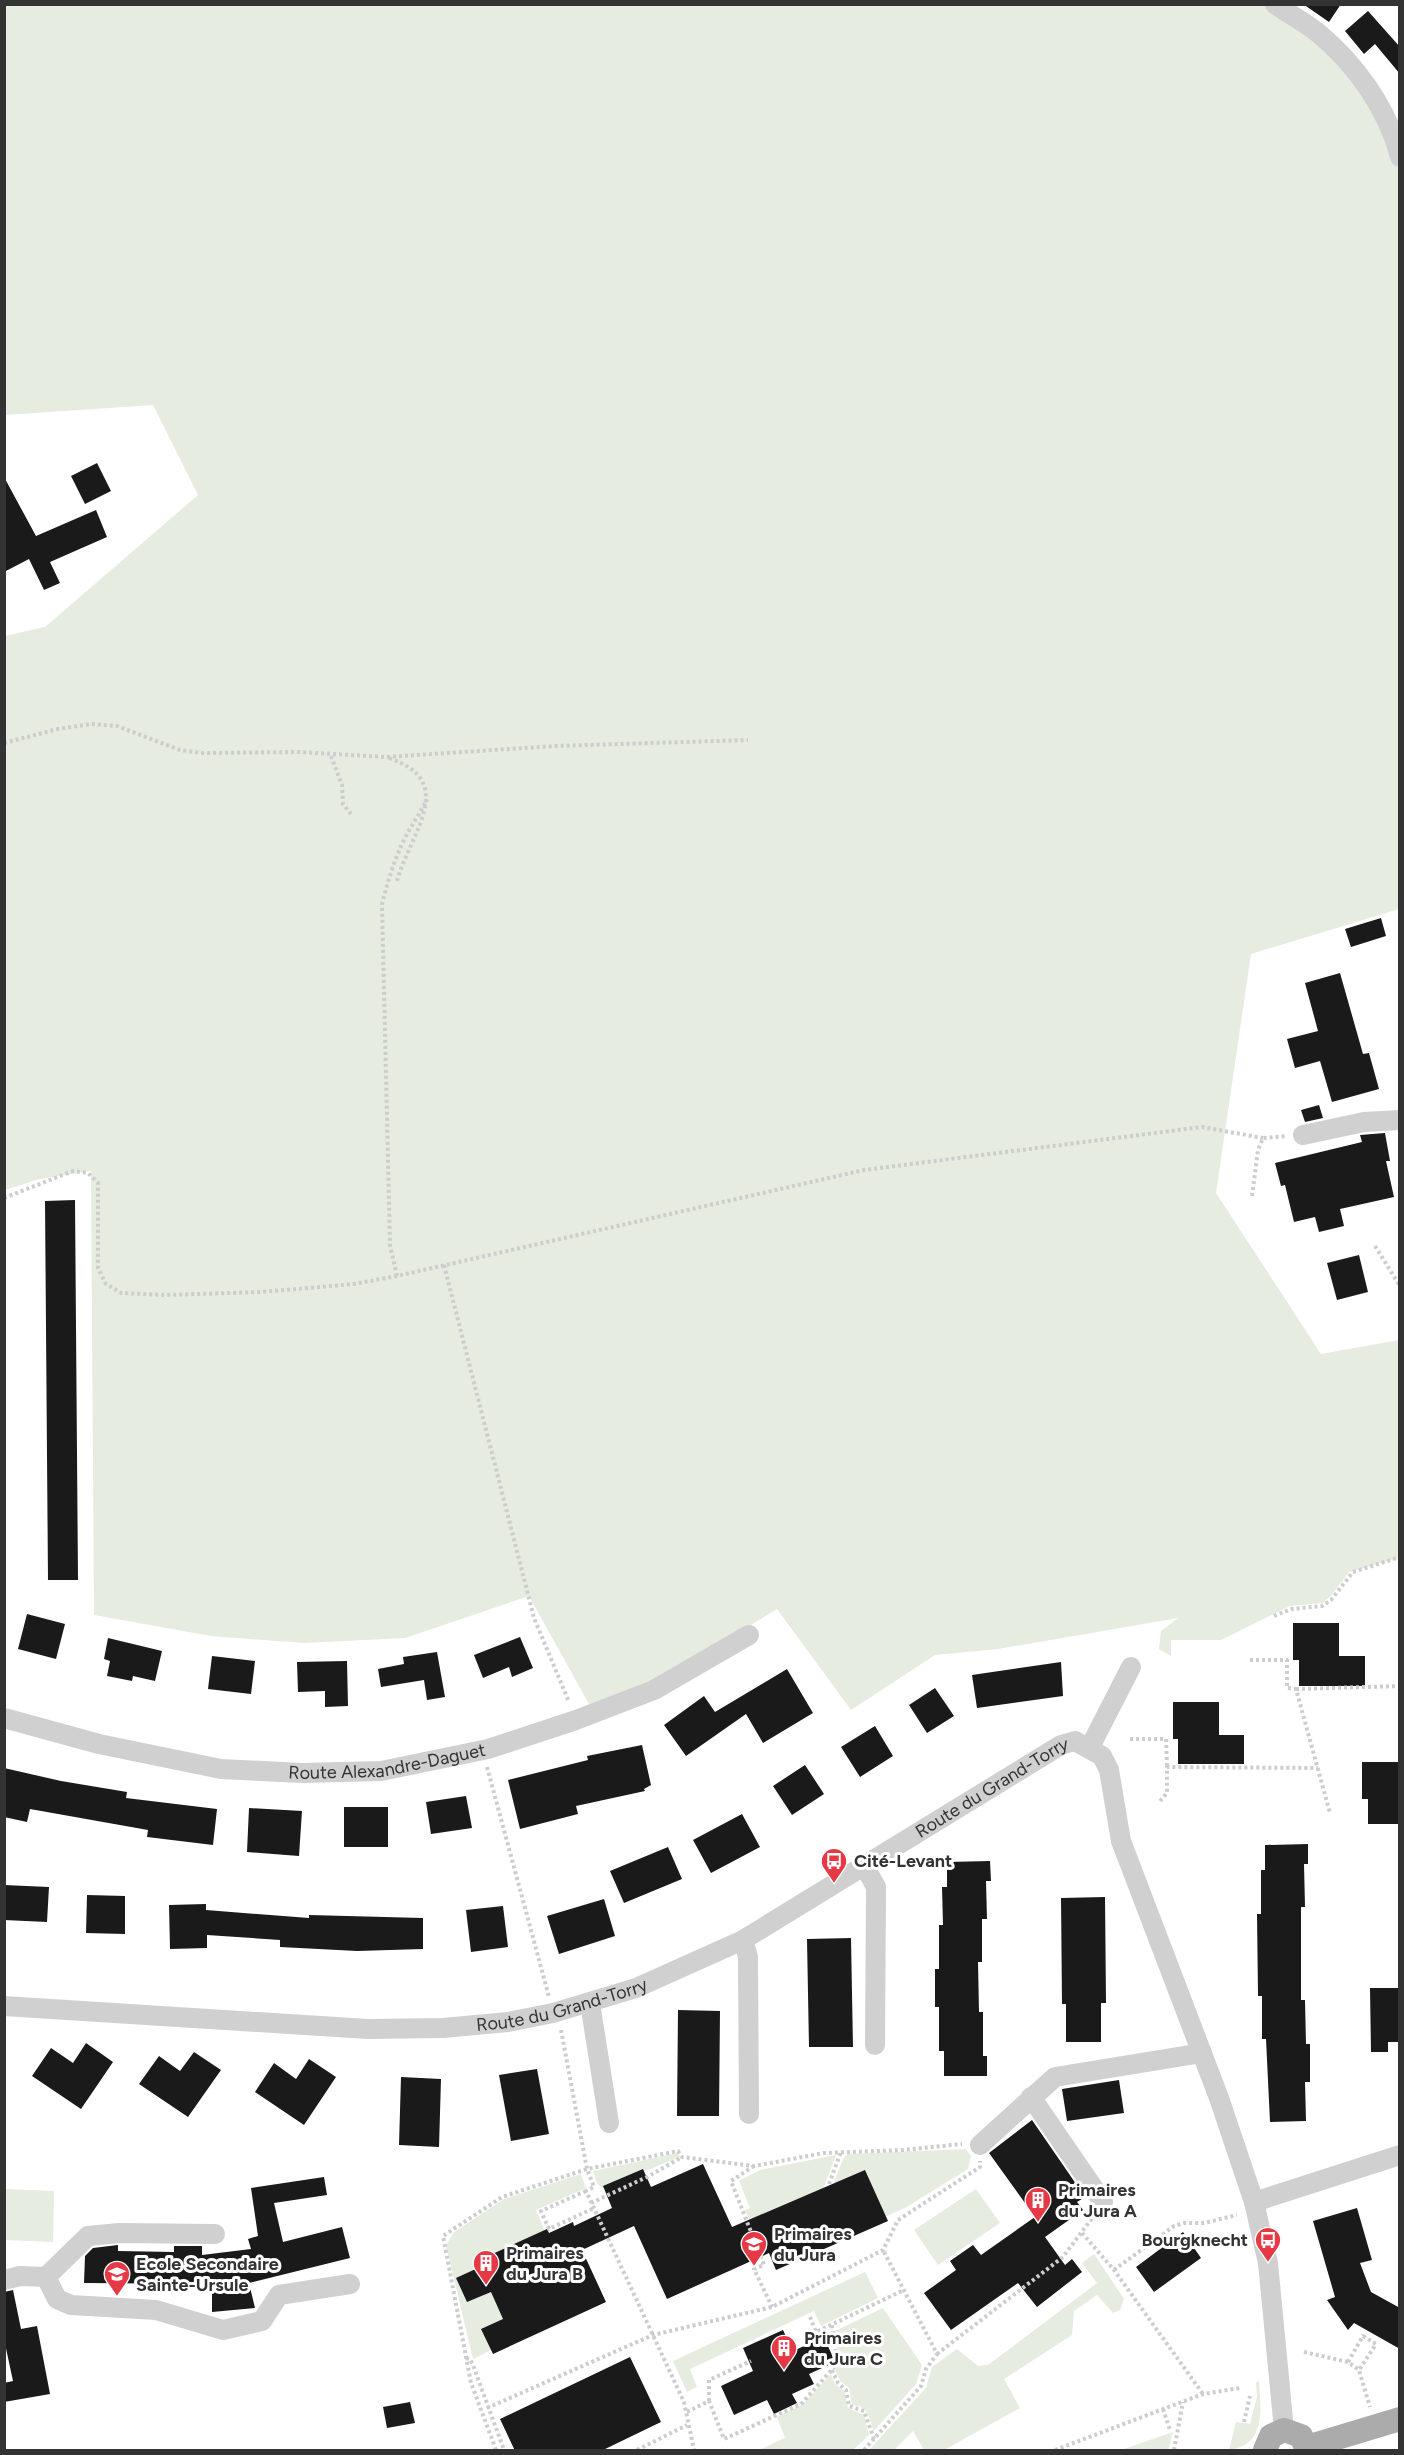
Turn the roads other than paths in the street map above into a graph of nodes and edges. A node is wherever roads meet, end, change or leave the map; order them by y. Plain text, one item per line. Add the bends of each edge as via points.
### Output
1 (1275, 4) edge
2 (1398, 148) edge
3 (1400, 1120) edge
4 (1303, 1135) road end
5 (749, 1635) dead end
6 (1131, 1667) dead end
7 (4, 1718) edge
8 (1090, 1747) junction
9 (864, 1865) junction
10 (743, 1940) junction
11 (590, 2003) junction
12 (4, 2006) edge
13 (875, 2045) dead end
14 (1202, 2053) junction
15 (1031, 2097) junction
16 (749, 2114) dead end
17 (609, 2122) dead end
18 (980, 2145) road end
19 (1400, 2155) edge
20 (1104, 2202) road end
21 (1254, 2202) junction
22 (215, 2235) dead end
23 (46, 2277) junction
24 (4, 2280) edge
25 (350, 2284) dead end
26 (1400, 2419) edge
27 (1284, 2430) junction
28 (1307, 2449) edge
29 (1265, 2451) edge

1 - 2 street via 1318,33 1368,85
3 - 4 street via 1364,1122
5 - 7 street, Route Alexandre-Daguet via 654,1690 576,1720 488,1749 392,1768 302,1773 221,1769 99,1744
6 - 8 street
8 - 9 street, Route du Grand-Torry via 1075,1741 1061,1745
8 - 14 street, Route du Grand-Torry via 1102,1756 1109,1770 1121,1840
9 - 10 street, Route du Grand-Torry
9 - 13 street via 876,1887
10 - 11 street, Route du Grand-Torry via 636,1988
10 - 16 street via 748,1957
11 - 12 street, Route du Grand-Torry via 507,2022 368,2029
11 - 17 street
14 - 15 street via 1055,2077
14 - 21 street, Route du Grand-Torry
15 - 18 street
15 - 20 street
19 - 21 street
21 - 27 street, Route du Grand-Torry via 1268,2263
22 - 23 street via 88,2236
23 - 24 street
23 - 25 street via 57,2299 70,2305 156,2310 223,2330 262,2321 279,2295
26 - 28 main road
27 - 28 main road via 1301,2436
27 - 29 main road via 1271,2436

